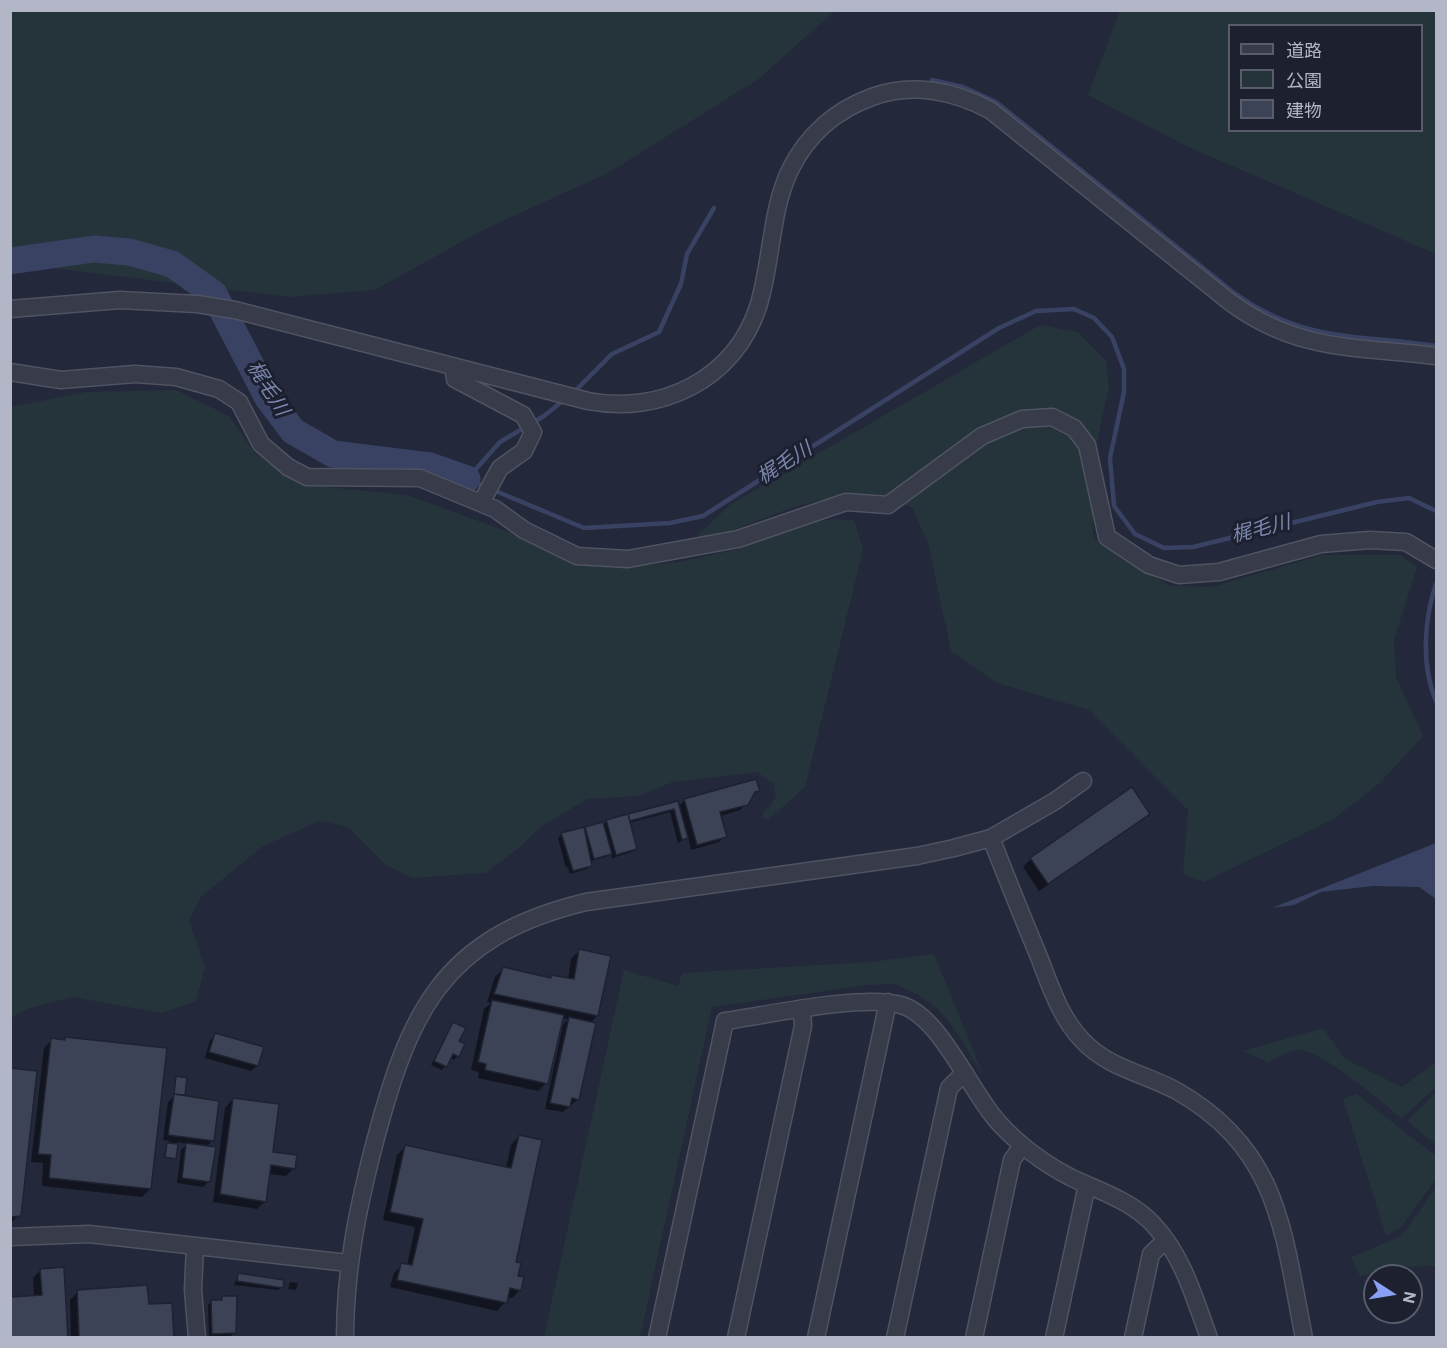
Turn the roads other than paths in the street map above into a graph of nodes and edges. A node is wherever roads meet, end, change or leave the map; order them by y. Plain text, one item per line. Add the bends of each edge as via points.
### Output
1 (10, 309) edge
2 (1437, 356) edge
3 (453, 366) junction
4 (10, 372) edge
5 (486, 494) junction
6 (1437, 560) edge
7 (1083, 781) dead end
8 (991, 838) junction
9 (888, 1002) junction
10 (802, 1010) junction
11 (963, 1074) junction
12 (1022, 1146) junction
13 (1087, 1185) junction
14 (10, 1237) edge
15 (1166, 1240) junction
16 (195, 1246) junction
17 (348, 1263) junction
18 (197, 1338) edge
19 (345, 1338) edge
20 (657, 1338) edge
21 (736, 1338) edge
22 (816, 1338) edge
23 (895, 1338) edge
24 (975, 1338) edge
25 (1054, 1338) edge
26 (1133, 1338) edge
27 (1209, 1338) edge
28 (1304, 1338) edge

1 - 3 street via 120,300 197,304 256,315
2 - 3 street via 1326,345 1260,322 990,110 944,92 909,90 876,95 846,109 819,129 797,156 783,187 758,307 744,337 724,363 684,392 653,402 620,405 588,401
3 - 5 street via 453,374 460,383 520,413 530,426 524,451 503,465
4 - 5 street via 61,380 135,374 176,377 219,389 239,402 261,444 307,477 420,478
5 - 6 street via 495,509 524,530 577,556 628,559 738,539 846,502 888,505 982,436 1022,419 1052,417 1074,428 1087,445 1107,537 1149,565 1179,575 1220,572 1321,544 1370,540 1406,542
7 - 8 street
8 - 17 street via 917,856 585,902 533,917 490,939 438,986 411,1030 380,1122
8 - 28 street via 1058,1004 1076,1034 1119,1069 1171,1088 1218,1118 1261,1171 1283,1232
9 - 10 street
9 - 11 street via 916,1012 929,1023
9 - 22 street
10 - 20 street via 725,1021
10 - 21 street via 803,1026
11 - 12 street via 998,1122
11 - 23 street via 949,1088
12 - 13 street
12 - 24 street via 1012,1161
13 - 15 street via 1136,1209
13 - 25 street
14 - 16 street via 89,1234
15 - 26 street via 1151,1254
15 - 27 street via 1182,1267
16 - 17 street
16 - 18 street
17 - 19 street

